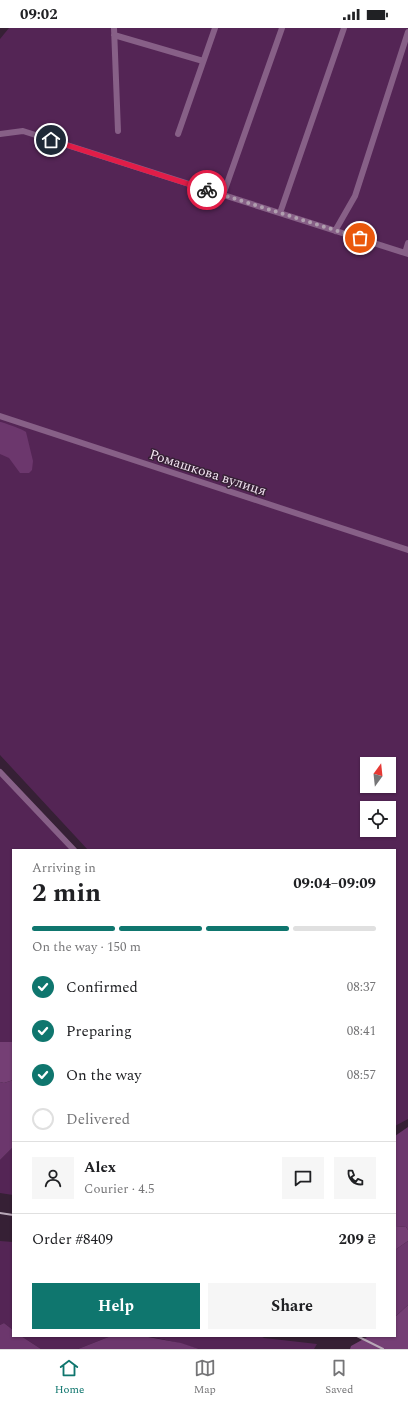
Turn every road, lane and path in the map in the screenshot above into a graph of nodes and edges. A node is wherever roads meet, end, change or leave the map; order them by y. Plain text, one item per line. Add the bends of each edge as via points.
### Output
1 (114, 28) edge
2 (215, 28) edge
3 (282, 28) edge
4 (344, 28) edge
5 (408, 32) edge
6 (114, 35) junction
7 (203, 61) junction
8 (118, 131) dead end
9 (0, 134) edge
10 (178, 134) dead end
11 (223, 195) junction
12 (280, 213) junction
13 (336, 230) junction
14 (408, 243) edge
15 (406, 253) edge
16 (0, 416) edge
17 (408, 550) edge
18 (0, 772) edge
19 (73, 849) edge

1 - 6 street
2 - 7 street
3 - 11 street
4 - 12 street
5 - 13 street via 355,196
6 - 7 street
6 - 8 street
7 - 10 street
9 - 11 street via 23,131
11 - 12 street
12 - 13 street
13 - 15 street
14 - 15 street
16 - 17 street, Ромашкова вулиця
18 - 19 street

